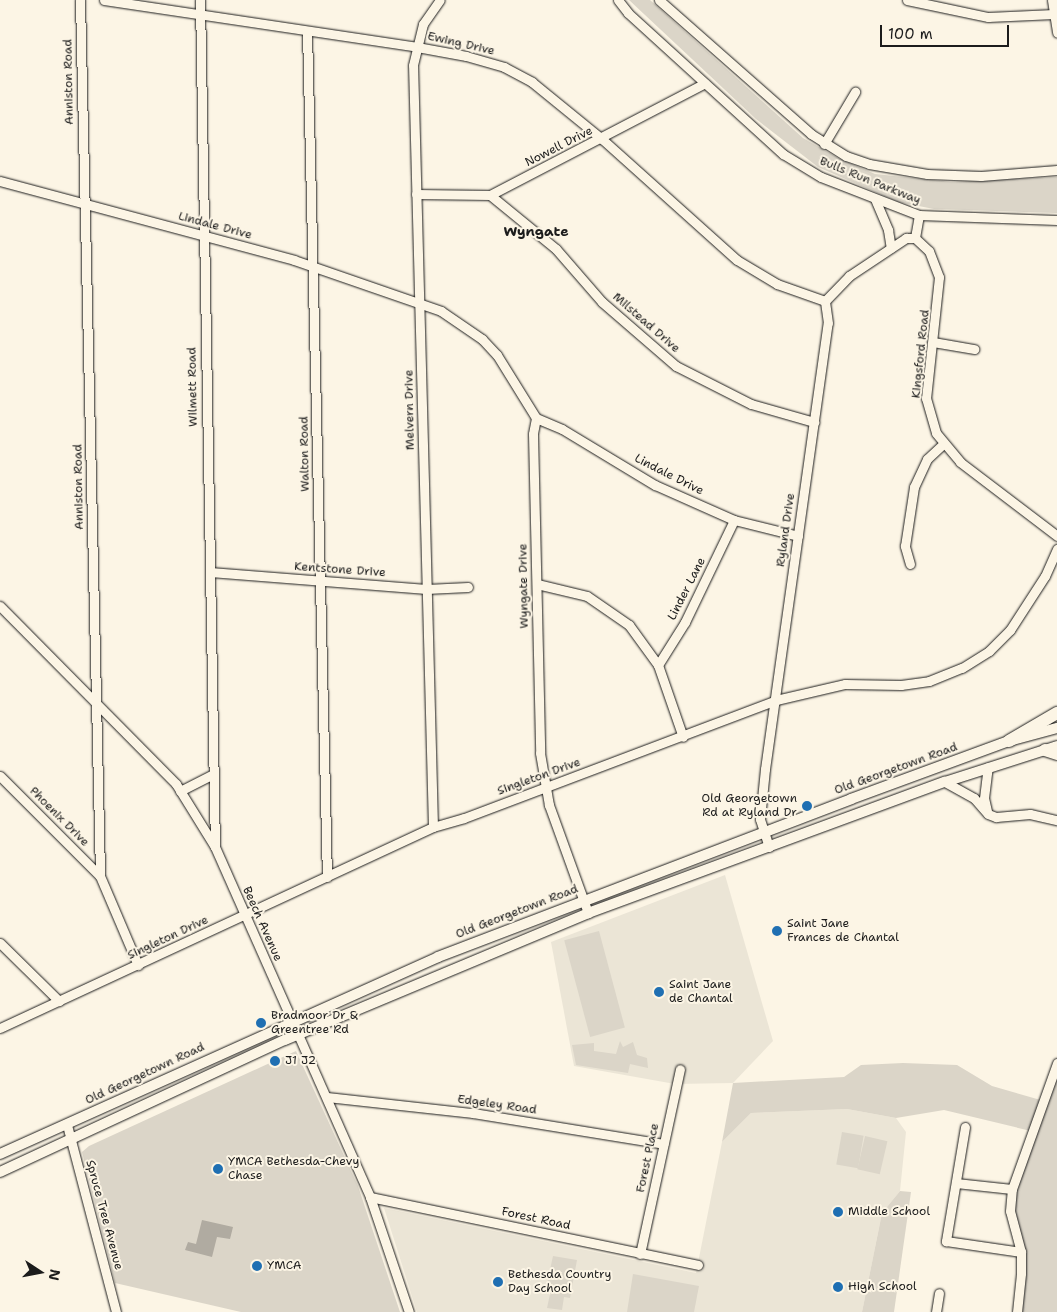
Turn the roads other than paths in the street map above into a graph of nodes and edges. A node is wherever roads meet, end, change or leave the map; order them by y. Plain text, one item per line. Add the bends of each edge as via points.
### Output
1 (80, 0) edge
2 (104, 0) edge
3 (200, 0) edge
4 (440, 0) edge
5 (618, 0) edge
6 (659, 0) edge
7 (907, 0) edge
8 (1052, 0) edge
9 (198, 14) junction
10 (1054, 14) junction
11 (307, 31) junction
12 (1057, 33) edge
13 (417, 47) junction
14 (705, 83) junction
15 (855, 92) dead end
16 (602, 139) junction
17 (824, 144) junction
18 (1057, 170) edge
19 (0, 181) edge
20 (416, 194) junction
21 (490, 196) junction
22 (875, 199) junction
23 (84, 204) junction
24 (919, 215) junction
25 (1057, 220) edge
26 (202, 235) junction
27 (915, 238) junction
28 (891, 248) junction
29 (313, 267) junction
30 (825, 302) junction
31 (420, 304) junction
32 (933, 342) junction
33 (974, 349) dead end
34 (536, 418) junction
35 (814, 422) junction
36 (943, 444) junction
37 (734, 520) junction
38 (798, 536) junction
39 (1057, 536) edge
40 (1057, 549) edge
41 (910, 564) dead end
42 (210, 572) junction
43 (320, 582) junction
44 (537, 584) junction
45 (468, 587) dead end
46 (426, 589) junction
47 (0, 606) edge
48 (658, 665) junction
49 (776, 700) junction
50 (97, 702) junction
51 (1057, 713) edge
52 (1057, 728) edge
53 (683, 737) junction
54 (1009, 741) junction
55 (1053, 750) edge
56 (988, 767) junction
57 (214, 774) junction
58 (0, 776) edge
59 (945, 782) junction
60 (545, 788) junction
61 (180, 790) junction
62 (988, 814) junction
63 (1057, 820) edge
64 (433, 827) junction
65 (764, 832) junction
66 (215, 847) junction
67 (769, 847) junction
68 (100, 876) junction
69 (327, 877) junction
70 (583, 900) junction
71 (588, 913) junction
72 (244, 916) junction
73 (0, 942) edge
74 (138, 965) junction
75 (59, 1001) junction
76 (291, 1021) junction
77 (0, 1028) edge
78 (298, 1034) junction
79 (1057, 1064) edge
80 (680, 1069) dead end
81 (327, 1097) junction
82 (67, 1125) junction
83 (965, 1127) dead end
84 (72, 1140) junction
85 (664, 1144) junction
86 (0, 1154) edge
87 (0, 1172) edge
88 (956, 1183) junction
89 (1012, 1189) junction
90 (370, 1197) junction
91 (1020, 1252) junction
92 (640, 1254) junction
93 (698, 1265) dead end
94 (939, 1293) dead end
95 (116, 1312) edge
96 (409, 1312) edge
97 (936, 1312) edge
98 (1017, 1312) edge

1 - 23 street, Anniston Road
2 - 9 street, Ewing Drive
3 - 9 street, Wilmett Road
4 - 13 street, Melvern Drive via 423,24
5 - 14 street, Bulls Run Parkway via 628,13
6 - 17 street, Bulls Run Parkway
7 - 10 street via 988,17
8 - 10 street
9 - 11 street, Ewing Drive
9 - 26 street, Wilmett Road
10 - 12 street
11 - 13 street, Ewing Drive
11 - 29 street, Walton Road
13 - 16 street, Ewing Drive via 466,56 504,68 532,82
13 - 20 street, Melvern Drive via 413,64
14 - 16 street, Nowell Drive
14 - 22 street, Bulls Run Parkway via 783,154 821,178
15 - 17 street
16 - 21 street, Nowell Drive
16 - 30 street, Ewing Drive via 737,260 777,284
17 - 18 street, Bulls Run Parkway via 869,164 927,174 981,176
19 - 23 street, Lindale Drive
20 - 21 street, Nowell Drive
20 - 31 street, Melvern Drive
21 - 35 street, Milstead Drive via 556,249 602,302 676,366 750,404
22 - 24 street, Bulls Run Parkway
22 - 28 street via 888,230
23 - 26 street, Lindale Drive
23 - 50 street, Anniston Road
24 - 25 street, Bulls Run Parkway
24 - 27 street
26 - 29 street, Lindale Drive
26 - 42 street, Wilmett Road
27 - 28 street via 906,238
27 - 32 street, Kingsford Road via 929,251 939,277
28 - 30 street via 849,276
29 - 31 street, Lindale Drive
29 - 43 street, Walton Road
30 - 35 street, Ryland Drive via 828,323
31 - 34 street via 441,311 482,339 502,362
31 - 46 street, Melvern Drive
32 - 33 street
32 - 36 street, Kingsford Road via 926,398 930,420
34 - 37 street, Lindale Drive via 655,485
34 - 44 street, Wyngate Drive via 533,434
35 - 38 street, Ryland Drive
36 - 39 street, Kingsford Road via 960,462
36 - 41 street via 927,459 914,487 905,546
37 - 38 street, Lindale Drive
37 - 48 street, Linder Lane via 685,622
38 - 49 street, Ryland Drive
40 - 49 street, Singleton Drive via 1045,576 1010,630 989,651 962,668 930,681 901,685 845,684
42 - 43 street, Kentstone Drive
42 - 57 street, Wilmett Road
43 - 46 street, Kentstone Drive
43 - 69 street, Walton Road
44 - 48 street via 572,590 603,604 630,626
44 - 60 street, Wyngate Drive via 540,753
45 - 46 street, Kentstone Drive
46 - 64 street, Melvern Drive
47 - 50 street, Beech Avenue
48 - 53 street
49 - 53 street, Singleton Drive
49 - 65 street, Ryland Drive via 760,819
50 - 61 street, Beech Avenue
50 - 68 street, Anniston Road
51 - 54 highway
52 - 54 main road, Old Georgetown Road
53 - 60 street, Singleton Drive
54 - 65 main road, Old Georgetown Road
55 - 56 main road
56 - 59 main road
56 - 62 street via 984,798
57 - 61 street
57 - 66 street, Wilmett Road
58 - 68 street, Phoenix Drive
59 - 62 street via 974,798
59 - 67 main road
60 - 64 street, Singleton Drive
60 - 70 street, Wyngate Drive
61 - 66 street, Beech Avenue
62 - 63 street via 996,817 1030,814
64 - 69 street, Singleton Drive
65 - 67 street, Ryland Drive
65 - 70 main road, Old Georgetown Road
66 - 72 street, Beech Avenue
67 - 71 main road
68 - 74 street, Anniston Road
69 - 72 street, Singleton Drive
70 - 71 street, Wyngate Drive
70 - 76 main road, Old Georgetown Road via 438,957
71 - 78 main road
72 - 74 street, Singleton Drive
72 - 76 street, Beech Avenue
73 - 75 street
74 - 75 street, Singleton Drive
75 - 77 street, Singleton Drive
76 - 78 street, Beech Avenue
76 - 82 main road, Old Georgetown Road
78 - 81 street, Beech Avenue
78 - 84 main road
79 - 89 street
80 - 85 street, Forest Place
81 - 85 street, Edgeley Road via 473,1113
81 - 90 street, Beech Avenue
82 - 84 street, Spruce Tree Avenue
82 - 86 main road, Old Georgetown Road
83 - 88 street
84 - 87 main road
84 - 95 street, Spruce Tree Avenue
85 - 92 street, Forest Place
88 - 89 street
88 - 91 street via 946,1242
89 - 91 street via 1010,1210
90 - 92 street, Forest Road
90 - 96 street, Beech Avenue
91 - 98 street
92 - 93 street, Forest Road
94 - 97 street

